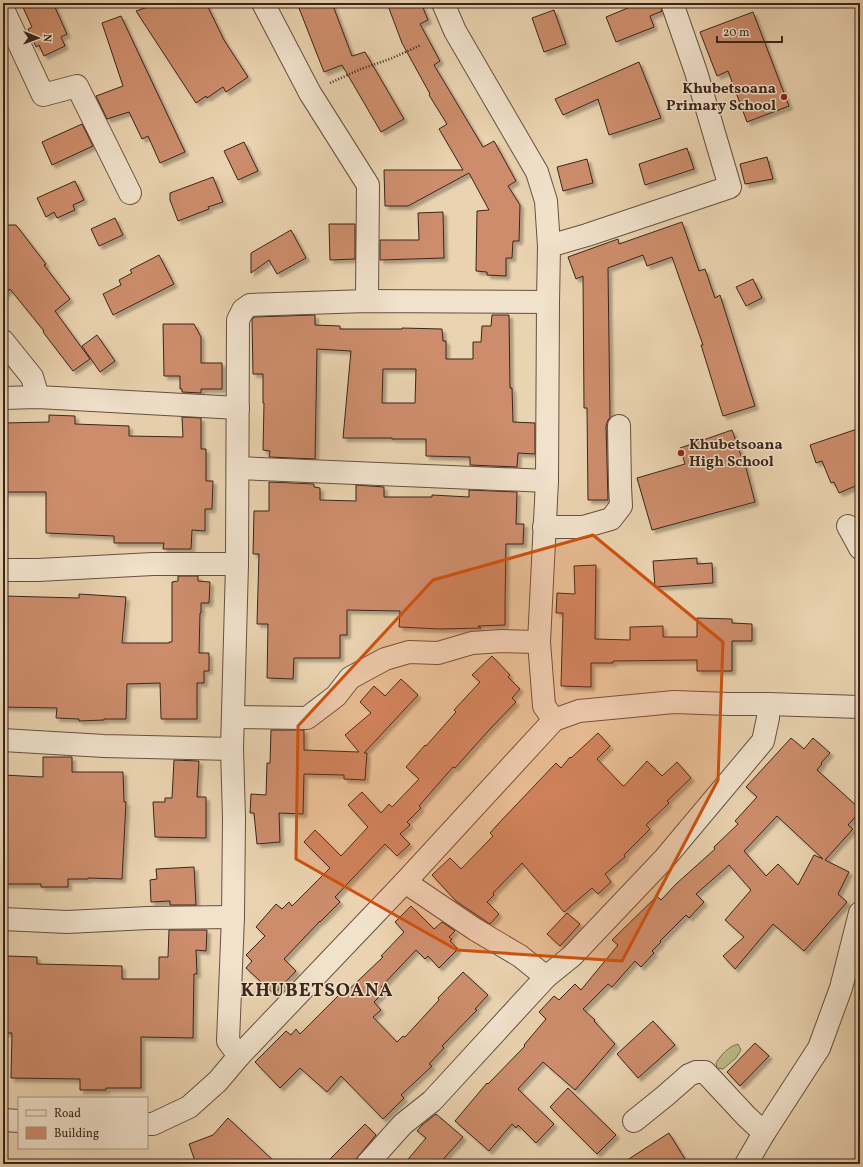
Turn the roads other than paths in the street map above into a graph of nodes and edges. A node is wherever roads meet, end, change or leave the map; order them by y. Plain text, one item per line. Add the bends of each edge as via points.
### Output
1 (264, 3) edge
2 (443, 3) edge
3 (672, 3) edge
4 (3, 9) edge
5 (130, 193) dead end
6 (549, 246) junction
7 (367, 301) junction
8 (548, 302) junction
9 (3, 341) edge
10 (38, 397) junction
11 (3, 398) edge
12 (238, 408) junction
13 (619, 426) dead end
14 (238, 468) junction
15 (547, 481) junction
16 (848, 526) dead end
17 (544, 527) junction
18 (860, 548) edge
19 (238, 564) junction
20 (3, 570) edge
21 (539, 642) junction
22 (768, 704) junction
23 (860, 707) edge
24 (233, 717) junction
25 (554, 720) junction
26 (3, 740) edge
27 (232, 749) junction
28 (405, 882) junction
29 (860, 913) edge
30 (233, 917) junction
31 (3, 919) edge
32 (546, 977) junction
33 (239, 1056) junction
34 (3, 1120) edge
35 (18, 1121) edge
36 (634, 1121) dead end
37 (148, 1124) edge
38 (764, 1133) junction
39 (367, 1164) edge
40 (746, 1164) edge

1 - 7 street via 310,93 368,185
2 - 6 street via 455,31 537,172 546,201
3 - 6 street via 696,72 730,187
4 - 5 street via 43,95 77,86
6 - 8 street
7 - 8 street
7 - 12 street via 250,305 243,310 238,320
8 - 15 street
9 - 10 street via 32,377
10 - 11 street
10 - 12 street
12 - 14 street
13 - 17 street via 622,506 611,519 583,527
14 - 15 street
14 - 19 street
15 - 17 street
16 - 18 street
17 - 21 street
19 - 20 street via 153,564
19 - 24 street
21 - 24 street via 472,643 438,653 409,652 385,659 350,678 336,696 307,718
21 - 25 street via 544,706
22 - 23 street
22 - 25 street via 674,702 579,711
22 - 32 street via 763,741 664,858 572,956
24 - 27 street
25 - 28 street
26 - 27 street via 104,746
27 - 30 street
28 - 32 street via 520,956
28 - 33 street
29 - 38 street via 841,988 819,1048
30 - 31 street via 67,922
30 - 33 street via 228,1041
32 - 39 street via 432,1101 403,1124
33 - 37 street via 218,1081 189,1107
34 - 35 street
36 - 38 street via 689,1075 705,1072
38 - 40 street

